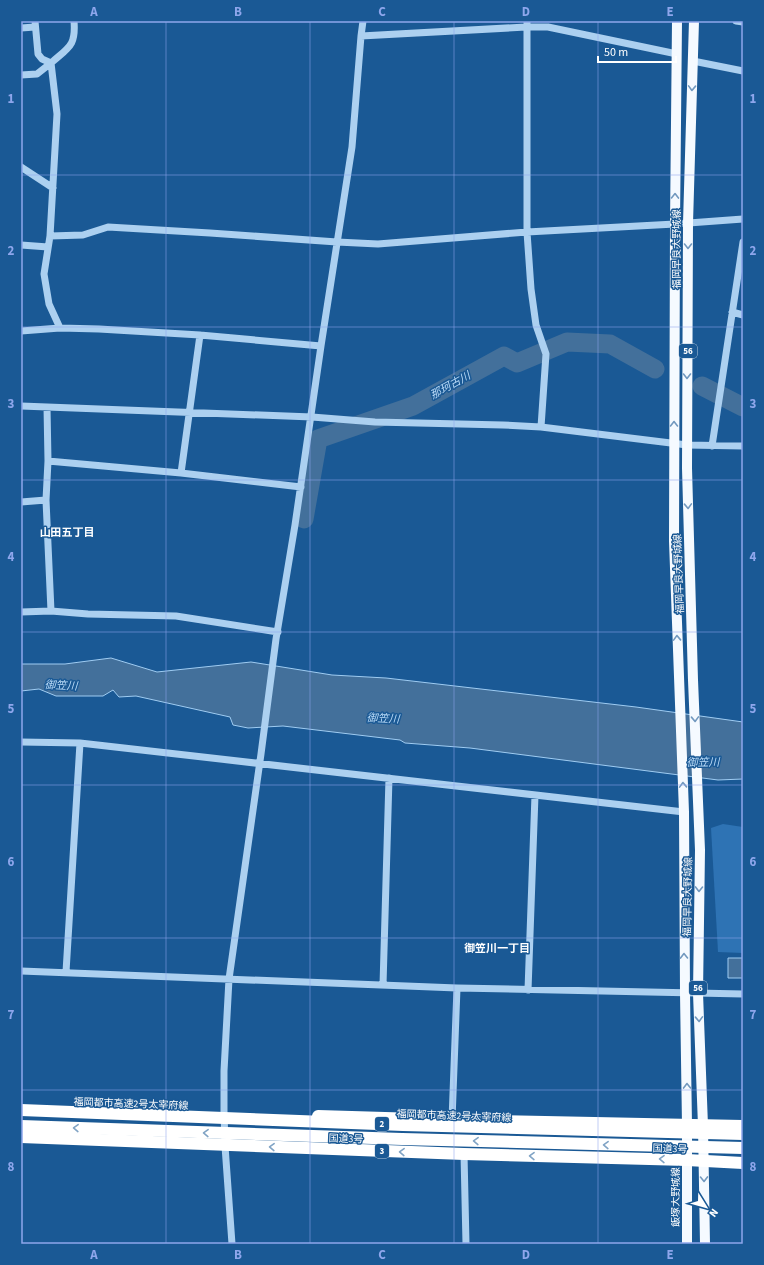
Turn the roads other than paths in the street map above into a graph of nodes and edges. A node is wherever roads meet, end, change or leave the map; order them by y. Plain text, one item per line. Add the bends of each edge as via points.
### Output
1 (74, 21) edge
2 (363, 21) edge
3 (678, 21) edge
4 (694, 21) edge
5 (736, 21) edge
6 (743, 22) edge
7 (35, 24) edge
8 (527, 24) edge
9 (21, 28) edge
10 (361, 36) junction
11 (677, 54) junction
12 (693, 61) junction
13 (51, 63) junction
14 (743, 71) edge
15 (21, 75) edge
16 (21, 167) edge
17 (53, 188) junction
18 (743, 219) edge
19 (688, 223) junction
20 (675, 224) junction
21 (527, 232) junction
22 (50, 236) junction
23 (337, 242) junction
24 (743, 242) edge
25 (21, 245) edge
26 (48, 247) junction
27 (732, 312) junction
28 (743, 315) edge
29 (60, 328) junction
30 (21, 330) edge
31 (200, 335) junction
32 (321, 346) junction
33 (21, 406) edge
34 (47, 407) junction
35 (189, 413) junction
36 (312, 417) junction
37 (541, 427) junction
38 (674, 444) junction
39 (687, 445) junction
40 (712, 446) junction
41 (743, 446) edge
42 (48, 461) junction
43 (181, 473) junction
44 (301, 487) junction
45 (46, 500) junction
46 (21, 502) edge
47 (51, 611) junction
48 (21, 612) edge
49 (277, 635) junction
50 (21, 742) edge
51 (80, 743) junction
52 (260, 764) junction
53 (389, 778) junction
54 (535, 795) junction
55 (684, 812) junction
56 (21, 971) edge
57 (66, 972) junction
58 (229, 979) junction
59 (383, 985) junction
60 (457, 988) junction
61 (528, 990) junction
62 (685, 993) junction
63 (698, 993) junction
64 (743, 994) edge
65 (21, 1106) edge
66 (21, 1110) edge
67 (224, 1112) junction
68 (452, 1120) junction
69 (688, 1125) junction
70 (21, 1126) edge
71 (703, 1126) junction
72 (743, 1126) edge
73 (743, 1134) edge
74 (21, 1137) edge
75 (225, 1146) junction
76 (743, 1148) edge
77 (464, 1154) junction
78 (687, 1160) junction
79 (704, 1161) junction
80 (743, 1163) edge
81 (232, 1244) edge
82 (466, 1244) edge
83 (687, 1244) edge
84 (705, 1244) edge

1 - 13 street via 75,35 70,46
2 - 10 street
3 - 11 main road, 福岡早良大野城線 / 56
4 - 12 main road, 福岡早良大野城線 / 56
5 - 6 street
7 - 9 street
7 - 13 street via 38,54
8 - 10 street
8 - 11 street
8 - 21 street
10 - 23 street via 352,147
20 -> 11 main road, 福岡早良大野城線 / 56
12 - 14 street
12 -> 19 main road, 福岡早良大野城線 / 56
13 - 15 street via 37,74
13 - 17 street via 57,114
16 - 17 street
17 - 22 street
18 - 19 street
19 - 20 street
19 -> 39 main road, 福岡早良大野城線 / 56
20 - 21 street
38 -> 20 main road, 福岡早良大野城線 / 56
21 - 23 street via 378,244
21 - 37 street via 536,325 546,354
22 - 23 street via 83,234 108,227
22 - 26 street
23 - 32 street
24 - 27 street
25 - 26 street
26 - 29 street via 45,281 49,304
27 - 28 street
27 - 40 street
29 - 30 street
29 - 31 street
31 - 32 street
31 - 35 street
32 - 36 street
33 - 34 street
34 - 35 street
34 - 42 street
35 - 36 street
35 - 43 street
36 - 37 street via 374,422
36 - 44 street
37 - 38 street
38 - 39 street
55 -> 38 main road, 福岡早良大野城線 / 56 via 674,541
39 - 40 street
39 -> 63 main road, 福岡早良大野城線 / 56 via 700,850
40 - 41 street
42 - 43 street
42 - 45 street
43 - 44 street
44 - 49 street
45 - 46 street
45 - 47 street
47 - 48 street
47 - 49 street via 176,616 223,622
49 - 52 street
50 - 51 street
51 - 52 street
51 - 57 street
52 - 53 street
52 - 58 street
53 - 54 street
53 - 59 street
54 - 55 street
54 - 61 street
62 -> 55 main road, 福岡早良大野城線 / 56
56 - 57 street
57 - 58 street
58 - 59 street
58 - 67 street
59 - 60 street
60 - 61 street
60 - 68 street
61 - 62 street
62 - 63 street
69 -> 62 main road, 福岡早良大野城線 / 56
63 - 64 street
63 -> 71 main road, 福岡早良大野城線 / 56
65 - 67 highway
66 - 73 highway, 福岡都市高速2号太宰府線 / 2, bridge via 395,1125
67 - 68 highway
67 - 75 street
68 - 69 highway
69 - 71 highway
69 - 78 main road, 飯塚大野城線
76 -> 70 highway, 2, bridge via 410,1140
71 - 72 highway
71 - 79 main road
74 - 75 highway, 国道3号 / 3
77 -> 75 highway, 国道3号 / 3
75 - 81 street
78 -> 77 highway, 国道3号 / 3
77 - 82 street
78 - 79 highway, 国道3号 / 3
78 - 83 main road, 飯塚大野城線
79 - 80 highway, 国道3号 / 3
79 -> 84 main road

